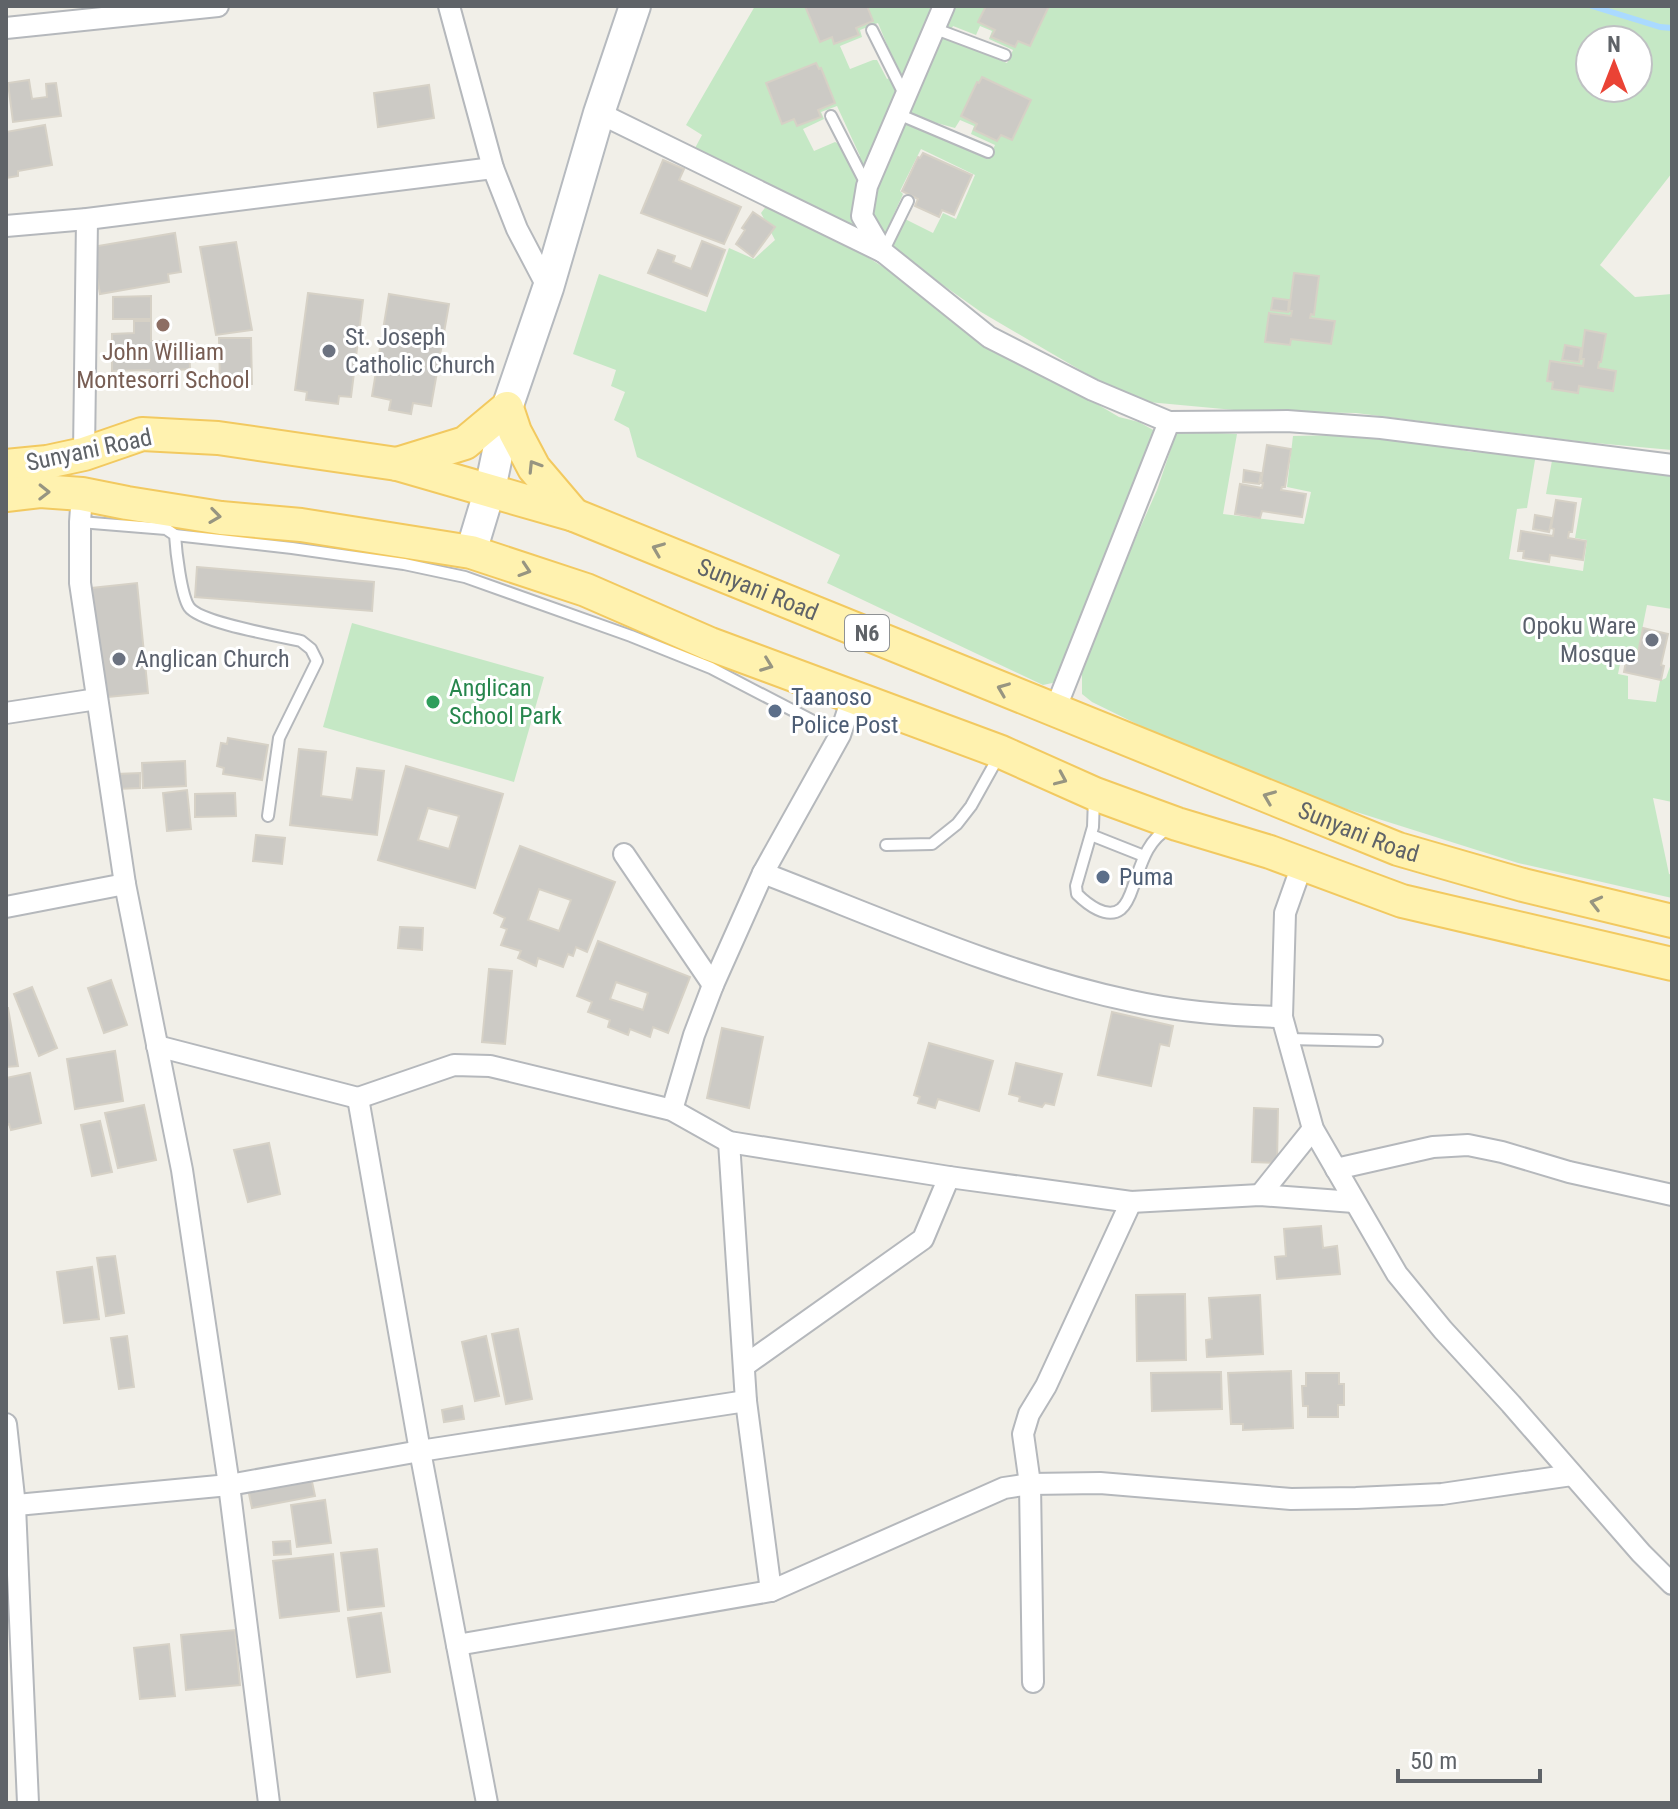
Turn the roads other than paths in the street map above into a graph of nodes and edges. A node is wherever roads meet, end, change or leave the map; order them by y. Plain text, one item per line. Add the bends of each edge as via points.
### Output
1 (218, 6) edge
2 (449, 6) edge
3 (635, 6) edge
4 (939, 13) edge
5 (6, 28) edge
6 (872, 30) dead end
7 (1005, 55) dead end
8 (902, 105) junction
9 (599, 113) junction
10 (831, 116) dead end
11 (988, 152) dead end
12 (493, 168) junction
13 (867, 186) junction
14 (908, 201) dead end
15 (87, 219) junction
16 (6, 226) edge
17 (883, 252) junction
18 (548, 288) junction
19 (507, 408) junction
20 (1169, 422) junction
21 (84, 454) junction
22 (397, 464) junction
23 (1672, 465) edge
24 (6, 466) edge
25 (490, 489) junction
26 (6, 495) edge
27 (81, 508) junction
28 (574, 515) junction
29 (175, 535) junction
30 (471, 552) junction
31 (852, 698) junction
32 (97, 699) junction
33 (1055, 710) junction
34 (6, 713) edge
35 (840, 735) junction
36 (1001, 752) junction
37 (1095, 794) junction
38 (268, 816) dead end
39 (1177, 824) junction
40 (1091, 835) junction
41 (886, 845) dead end
42 (624, 854) dead end
43 (1144, 856) junction
44 (1302, 865) junction
45 (763, 873) junction
46 (125, 884) junction
47 (6, 907) edge
48 (1672, 921) edge
49 (1672, 964) edge
50 (713, 985) junction
51 (1282, 1017) junction
52 (1288, 1039) junction
53 (1377, 1041) dead end
54 (157, 1046) junction
55 (358, 1098) junction
56 (672, 1110) junction
57 (1313, 1129) junction
58 (729, 1142) junction
59 (1336, 1169) junction
60 (949, 1177) junction
61 (1260, 1195) junction
62 (1672, 1195) edge
63 (1131, 1202) junction
64 (1354, 1202) junction
65 (744, 1366) junction
66 (746, 1401) junction
67 (6, 1424) edge
68 (420, 1451) junction
69 (1572, 1475) junction
70 (1030, 1484) junction
71 (229, 1485) junction
72 (11, 1506) edge
73 (1672, 1584) edge
74 (771, 1591) junction
75 (457, 1645) junction
76 (1033, 1682) dead end
77 (28, 1803) edge
78 (269, 1803) edge
79 (487, 1803) edge

1 - 5 street
2 - 12 street
3 - 9 street
4 - 7 lane
4 - 8 street
6 - 8 lane
8 - 11 lane
8 - 13 street
9 - 17 street
9 - 18 street
10 - 13 lane
12 - 15 street
12 - 18 street
13 - 17 street via 862,216
14 - 17 lane
15 - 16 street
15 - 21 street
17 - 20 street via 989,337
18 - 19 street
19 - 22 main road via 465,443
19 - 25 street
28 -> 19 main road via 534,468
20 - 23 street via 1287,421 1381,428
20 - 33 street
21 - 22 main road, Sunyani Road / N6 via 142,434 218,438
21 - 24 main road, Sunyani Road / N6
22 - 25 main road, Sunyani Road / N6
25 - 28 main road, Sunyani Road / N6
25 - 30 street
26 -> 27 main road, Sunyani Road via 40,491
27 - 29 lane
27 -> 30 main road, Sunyani Road via 127,503
27 - 32 street via 80,583
33 -> 28 main road, Sunyani Road / N6
29 - 35 lane via 404,564 465,577 711,668
29 - 38 lane via 183,597 191,611 301,641 317,661 279,738
30 -> 31 main road, Sunyani Road via 586,590
31 - 35 street
31 - 36 main road, Sunyani Road
32 - 34 street
32 - 46 street
48 -> 33 main road, Sunyani Road / N6 via 1398,849
35 - 45 street
36 -> 37 main road, Sunyani Road
36 - 41 lane via 957,824 932,844
37 - 39 main road, Sunyani Road
37 - 40 lane
39 - 43 lane via 1161,833
39 - 44 main road, Sunyani Road
40 - 43 lane
40 - 43 lane via 1076,886 1077,894 1098,910 1111,913 1121,908
42 - 50 street
44 - 49 main road, Sunyani Road via 1402,901
44 - 51 street via 1285,913
45 - 50 street
45 - 51 street via 1047,979 1131,1002 1222,1016
46 - 47 street
46 - 54 street
50 - 56 street
51 - 52 street
52 - 53 lane
52 - 57 street
54 - 55 street
54 - 71 street via 182,1170
55 - 56 street via 454,1065 490,1066
55 - 68 street
56 - 58 street
57 - 59 street
57 - 61 street
58 - 60 street
58 - 65 street
59 - 62 street via 1433,1147 1468,1145
59 - 64 street
60 - 63 street
60 - 65 street via 923,1239
61 - 63 street
61 - 64 street
63 - 70 street via 1029,1414 1023,1434
64 - 69 street via 1397,1274
65 - 66 street
66 - 68 street
66 - 74 street
67 - 72 street
68 - 71 street
68 - 75 street
69 - 70 street via 1442,1494 1356,1498 1291,1499 1100,1483
69 - 73 street
70 - 74 street via 1004,1488
70 - 76 street
71 - 72 street
71 - 78 street
72 - 77 street
74 - 75 street
75 - 79 street

